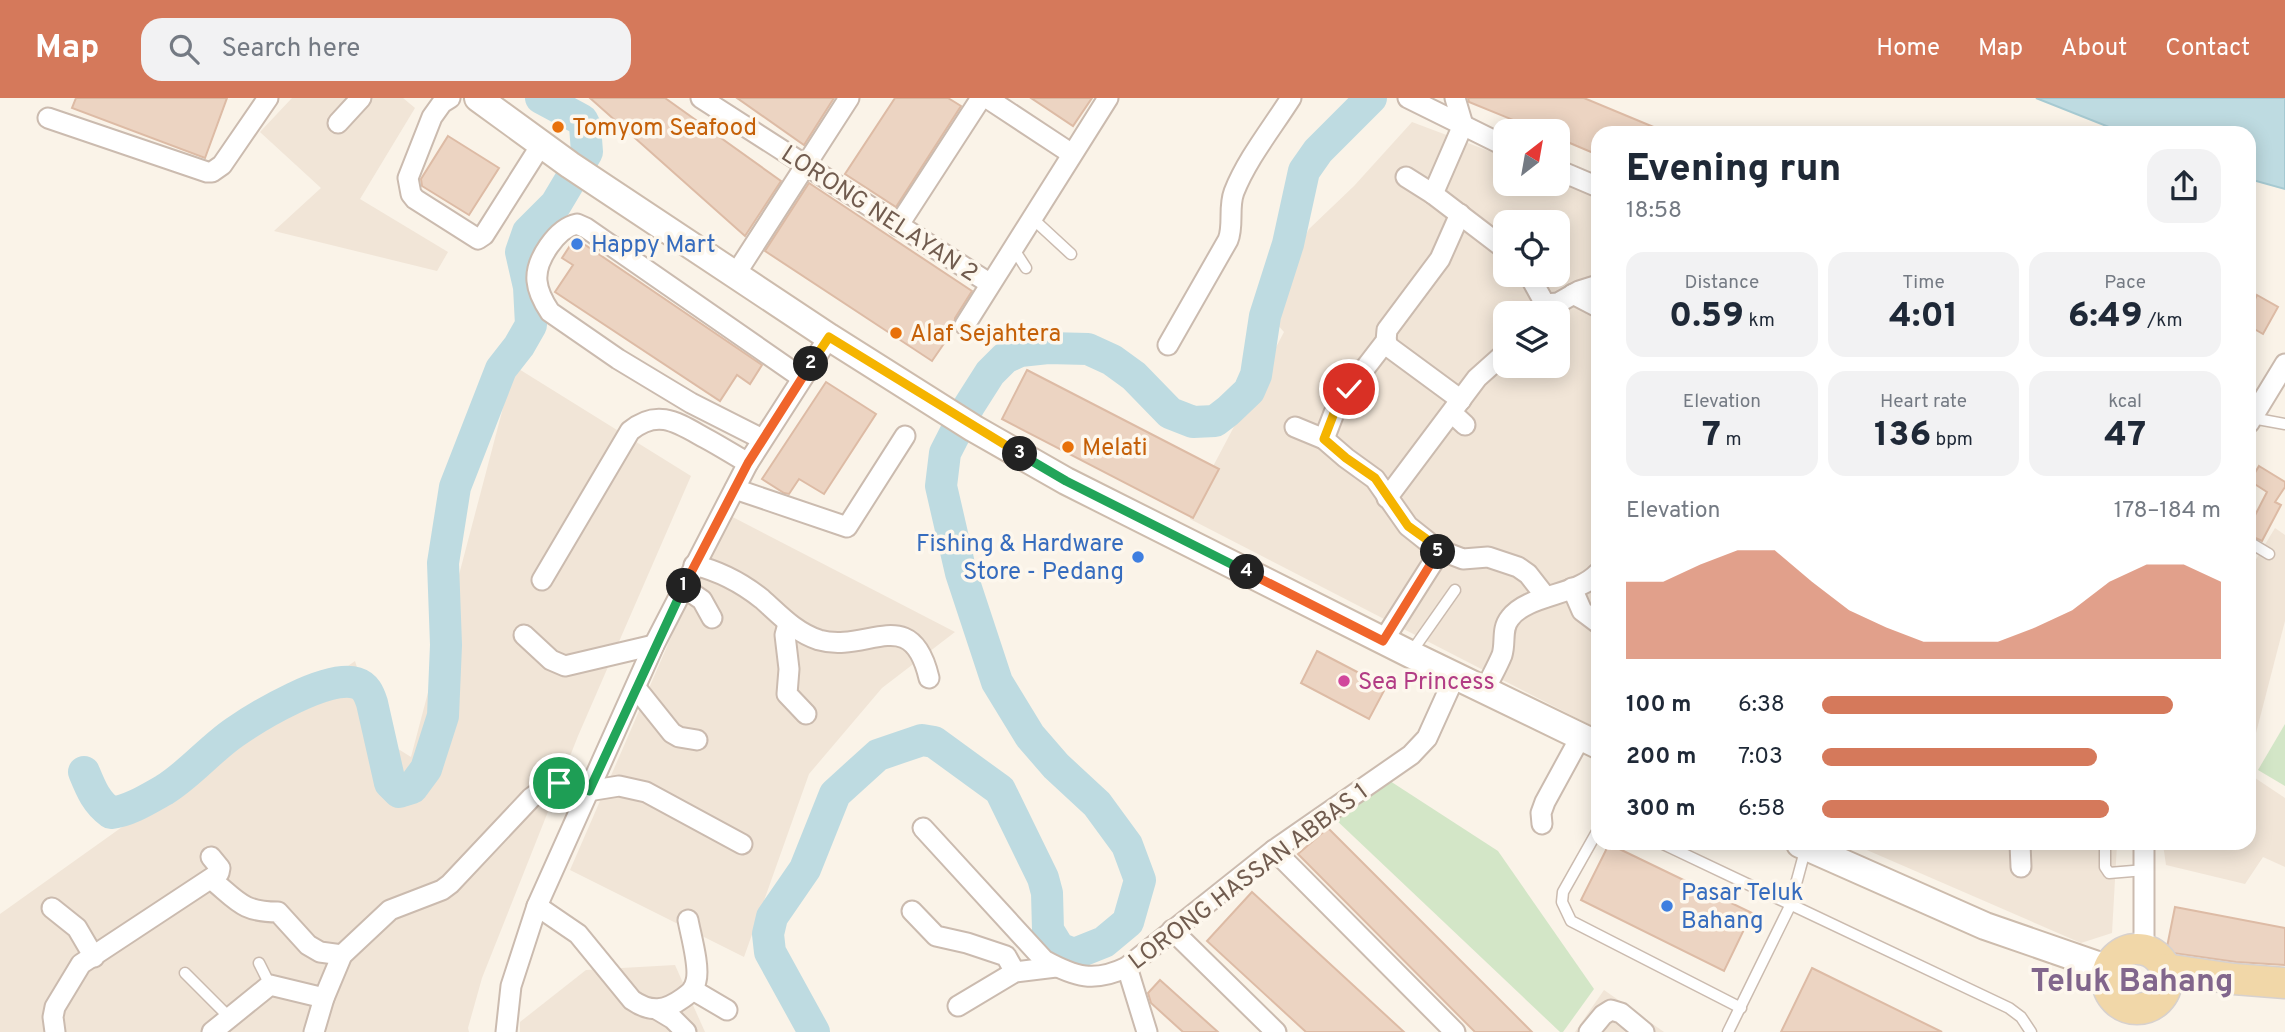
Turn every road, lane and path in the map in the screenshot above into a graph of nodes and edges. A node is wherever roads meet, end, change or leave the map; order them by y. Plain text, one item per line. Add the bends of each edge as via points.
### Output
1 (268, 98) edge
2 (361, 98) edge
3 (450, 98) edge
4 (478, 98) edge
5 (701, 98) edge
6 (849, 98) edge
7 (981, 98) edge
8 (988, 98) edge
9 (1108, 98) edge
10 (1291, 98) edge
11 (1455, 98) edge
12 (1416, 102) edge
13 (48, 118) dead end
14 (338, 123) dead end
15 (1463, 125) junction
16 (1493, 140) edge
17 (541, 145) junction
18 (1072, 154) junction
19 (806, 166) junction
20 (1570, 175) edge
21 (1406, 177) dead end
22 (1591, 184) edge
23 (1433, 194) junction
24 (1460, 215) junction
25 (1031, 218) junction
26 (898, 226) junction
27 (1493, 240) edge
28 (1013, 247) junction
29 (1071, 254) dead end
30 (1026, 268) dead end
31 (736, 275) junction
32 (989, 283) junction
33 (1591, 288) edge
34 (1573, 294) junction
35 (1561, 301) edge
36 (1591, 303) edge
37 (965, 325) dead end
38 (829, 337) junction
39 (1386, 341) junction
40 (1168, 345) dead end
41 (1493, 364) edge
42 (2285, 365) edge
43 (802, 378) junction
44 (2256, 411) edge
45 (1460, 413) junction
46 (2256, 422) edge
47 (2285, 424) edge
48 (1295, 427) dead end
49 (905, 436) dead end
50 (762, 439) junction
51 (1324, 439) junction
52 (748, 463) junction
53 (735, 489) junction
54 (1387, 498) junction
55 (2256, 546) edge
56 (1437, 549) junction
57 (2269, 554) dead end
58 (694, 565) junction
59 (1591, 579) edge
60 (542, 580) dead end
61 (683, 587) junction
62 (1572, 588) junction
63 (1455, 590) dead end
64 (1546, 597) junction
65 (712, 618) dead end
66 (1591, 618) edge
67 (788, 624) junction
68 (524, 635) dead end
69 (1383, 641) junction
70 (654, 645) junction
71 (1410, 654) junction
72 (1455, 676) junction
73 (929, 678) dead end
74 (636, 688) junction
75 (1485, 690) junction
76 (806, 714) dead end
77 (697, 740) dead end
78 (1589, 741) edge
79 (589, 791) junction
80 (1542, 824) dead end
81 (923, 828) dead end
82 (1591, 842) edge
83 (742, 844) dead end
84 (1274, 850) junction
85 (1675, 850) edge
86 (1804, 850) edge
87 (1816, 850) edge
88 (2020, 850) edge
89 (2105, 850) edge
90 (2144, 850) edge
91 (211, 857) dead end
92 (2021, 867) dead end
93 (2145, 870) junction
94 (211, 879) junction
95 (537, 906) junction
96 (1790, 906) junction
97 (52, 908) dead end
98 (912, 911) dead end
99 (688, 920) dead end
100 (1172, 930) junction
101 (342, 955) junction
102 (94, 957) junction
103 (2155, 960) junction
104 (259, 963) dead end
105 (1056, 967) junction
106 (1127, 967) junction
107 (2109, 970) junction
108 (1015, 972) junction
109 (185, 973) dead end
110 (2285, 983) edge
111 (270, 985) junction
112 (693, 990) junction
113 (324, 998) junction
114 (958, 1006) dead end
115 (1741, 1008) junction
116 (658, 1010) junction
117 (727, 1010) dead end
118 (229, 1017) junction
119 (2123, 1019) edge
120 (55, 1032) edge
121 (212, 1032) edge
122 (314, 1032) edge
123 (506, 1032) edge
124 (687, 1032) edge
125 (1147, 1032) edge
126 (1276, 1032) edge
127 (1455, 1032) edge
128 (1589, 1032) edge
129 (1644, 1032) edge
130 (1728, 1032) edge
131 (2031, 1032) edge

1 - 13 street via 222,165 212,172
2 - 14 street
3 - 17 street via 432,117 408,178 410,189 415,199 478,239
4 - 17 main road
5 - 19 street, LORONG NELAYAN 2
6 - 19 street
7 - 26 street
8 - 18 street
9 - 18 street
10 - 40 street via 1240,181 1231,204 1228,240
11 - 15 street
12 - 15 street
15 - 16 street
15 - 23 street
17 - 31 main road
18 - 25 street
19 - 26 street, LORONG NELAYAN 2
19 - 31 street
20 - 22 street
21 - 23 street
23 - 24 street
24 - 27 street
24 - 39 street via 1440,259 1387,330
25 - 28 street
25 - 29 lane
26 - 32 street, LORONG NELAYAN 2
28 - 30 lane
28 - 32 street
31 - 38 main road
32 - 37 street
33 - 34 street
34 - 35 street
34 - 36 street
38 - 43 street
38 - 69 main road via 973,428 1078,487
39 - 45 street
39 - 51 street via 1349,389
41 - 45 street via 1477,378
42 - 44 street
43 - 50 street
43 - 50 street via 586,228 577,224 565,229 547,251 537,278 550,312 681,397
45 - 54 street
46 - 47 lane
48 - 51 street
49 - 53 street via 847,527
50 - 52 street
51 - 54 street via 1375,478
52 - 53 street
52 - 60 street via 678,423 652,419 640,423 630,431
53 - 58 street
54 - 56 street via 1408,526
55 - 57 lane
56 - 64 street via 1463,559 1488,557 1518,567
56 - 69 street via 1437,556
58 - 61 street
58 - 67 street via 736,581
59 - 62 street
61 - 65 street via 702,600
61 - 70 street
62 - 64 street
62 - 66 street via 1582,611
63 - 71 lane
64 - 75 street via 1510,618 1502,653
67 - 73 street via 825,641 857,642 889,634 902,637 920,652
67 - 76 street via 787,694
68 - 70 street via 551,660 565,666
69 - 71 main road
70 - 74 street
71 - 72 main road
72 - 75 main road
72 - 84 street, LORONG HASSAN ABBAS 1 via 1427,738 1411,755
74 - 77 street via 672,733
74 - 79 street
75 - 78 main road
78 - 80 street via 1545,802
79 - 83 street via 619,786 646,792
79 - 95 street
79 - 101 street via 565,783 539,792 450,884 390,910
81 - 105 street, LORONG HASSAN ABBAS 1 via 1044,960
82 - 115 lane via 1563,892 1562,902 1572,921
84 - 100 street, LORONG HASSAN ABBAS 1
84 - 127 street
85 - 96 lane
86 - 96 lane
87 - 107 main road via 1985,926
88 - 92 street
89 - 93 lane via 2109,873
90 - 93 street
91 - 94 street via 220,870
93 - 103 street
94 - 101 street via 247,909 278,912 315,949
94 - 102 street
95 - 116 street via 578,934 632,1000
95 - 123 street via 511,986
96 - 115 lane
96 - 131 lane via 2009,1008
97 - 102 street via 82,934
98 - 108 street via 936,936 1006,956
99 - 112 street via 697,975
100 - 106 street, LORONG HASSAN ABBAS 1
100 - 126 street
101 - 113 street
102 - 120 street via 75,971 55,1007
103 - 107 main road via 2135,949 2119,955
103 - 110 main road via 2225,978
103 - 119 main road via 2166,987 2157,1001
104 - 111 lane
105 - 106 street, LORONG HASSAN ABBAS 1 via 1093,977
105 - 108 street
106 - 125 street
107 - 119 main road via 2107,978
108 - 114 street
109 - 118 lane
111 - 113 street
111 - 118 street
112 - 116 street via 671,1007
112 - 117 street
113 - 122 street
115 - 130 lane
116 - 124 street
118 - 121 street
128 - 129 street via 1611,1010

